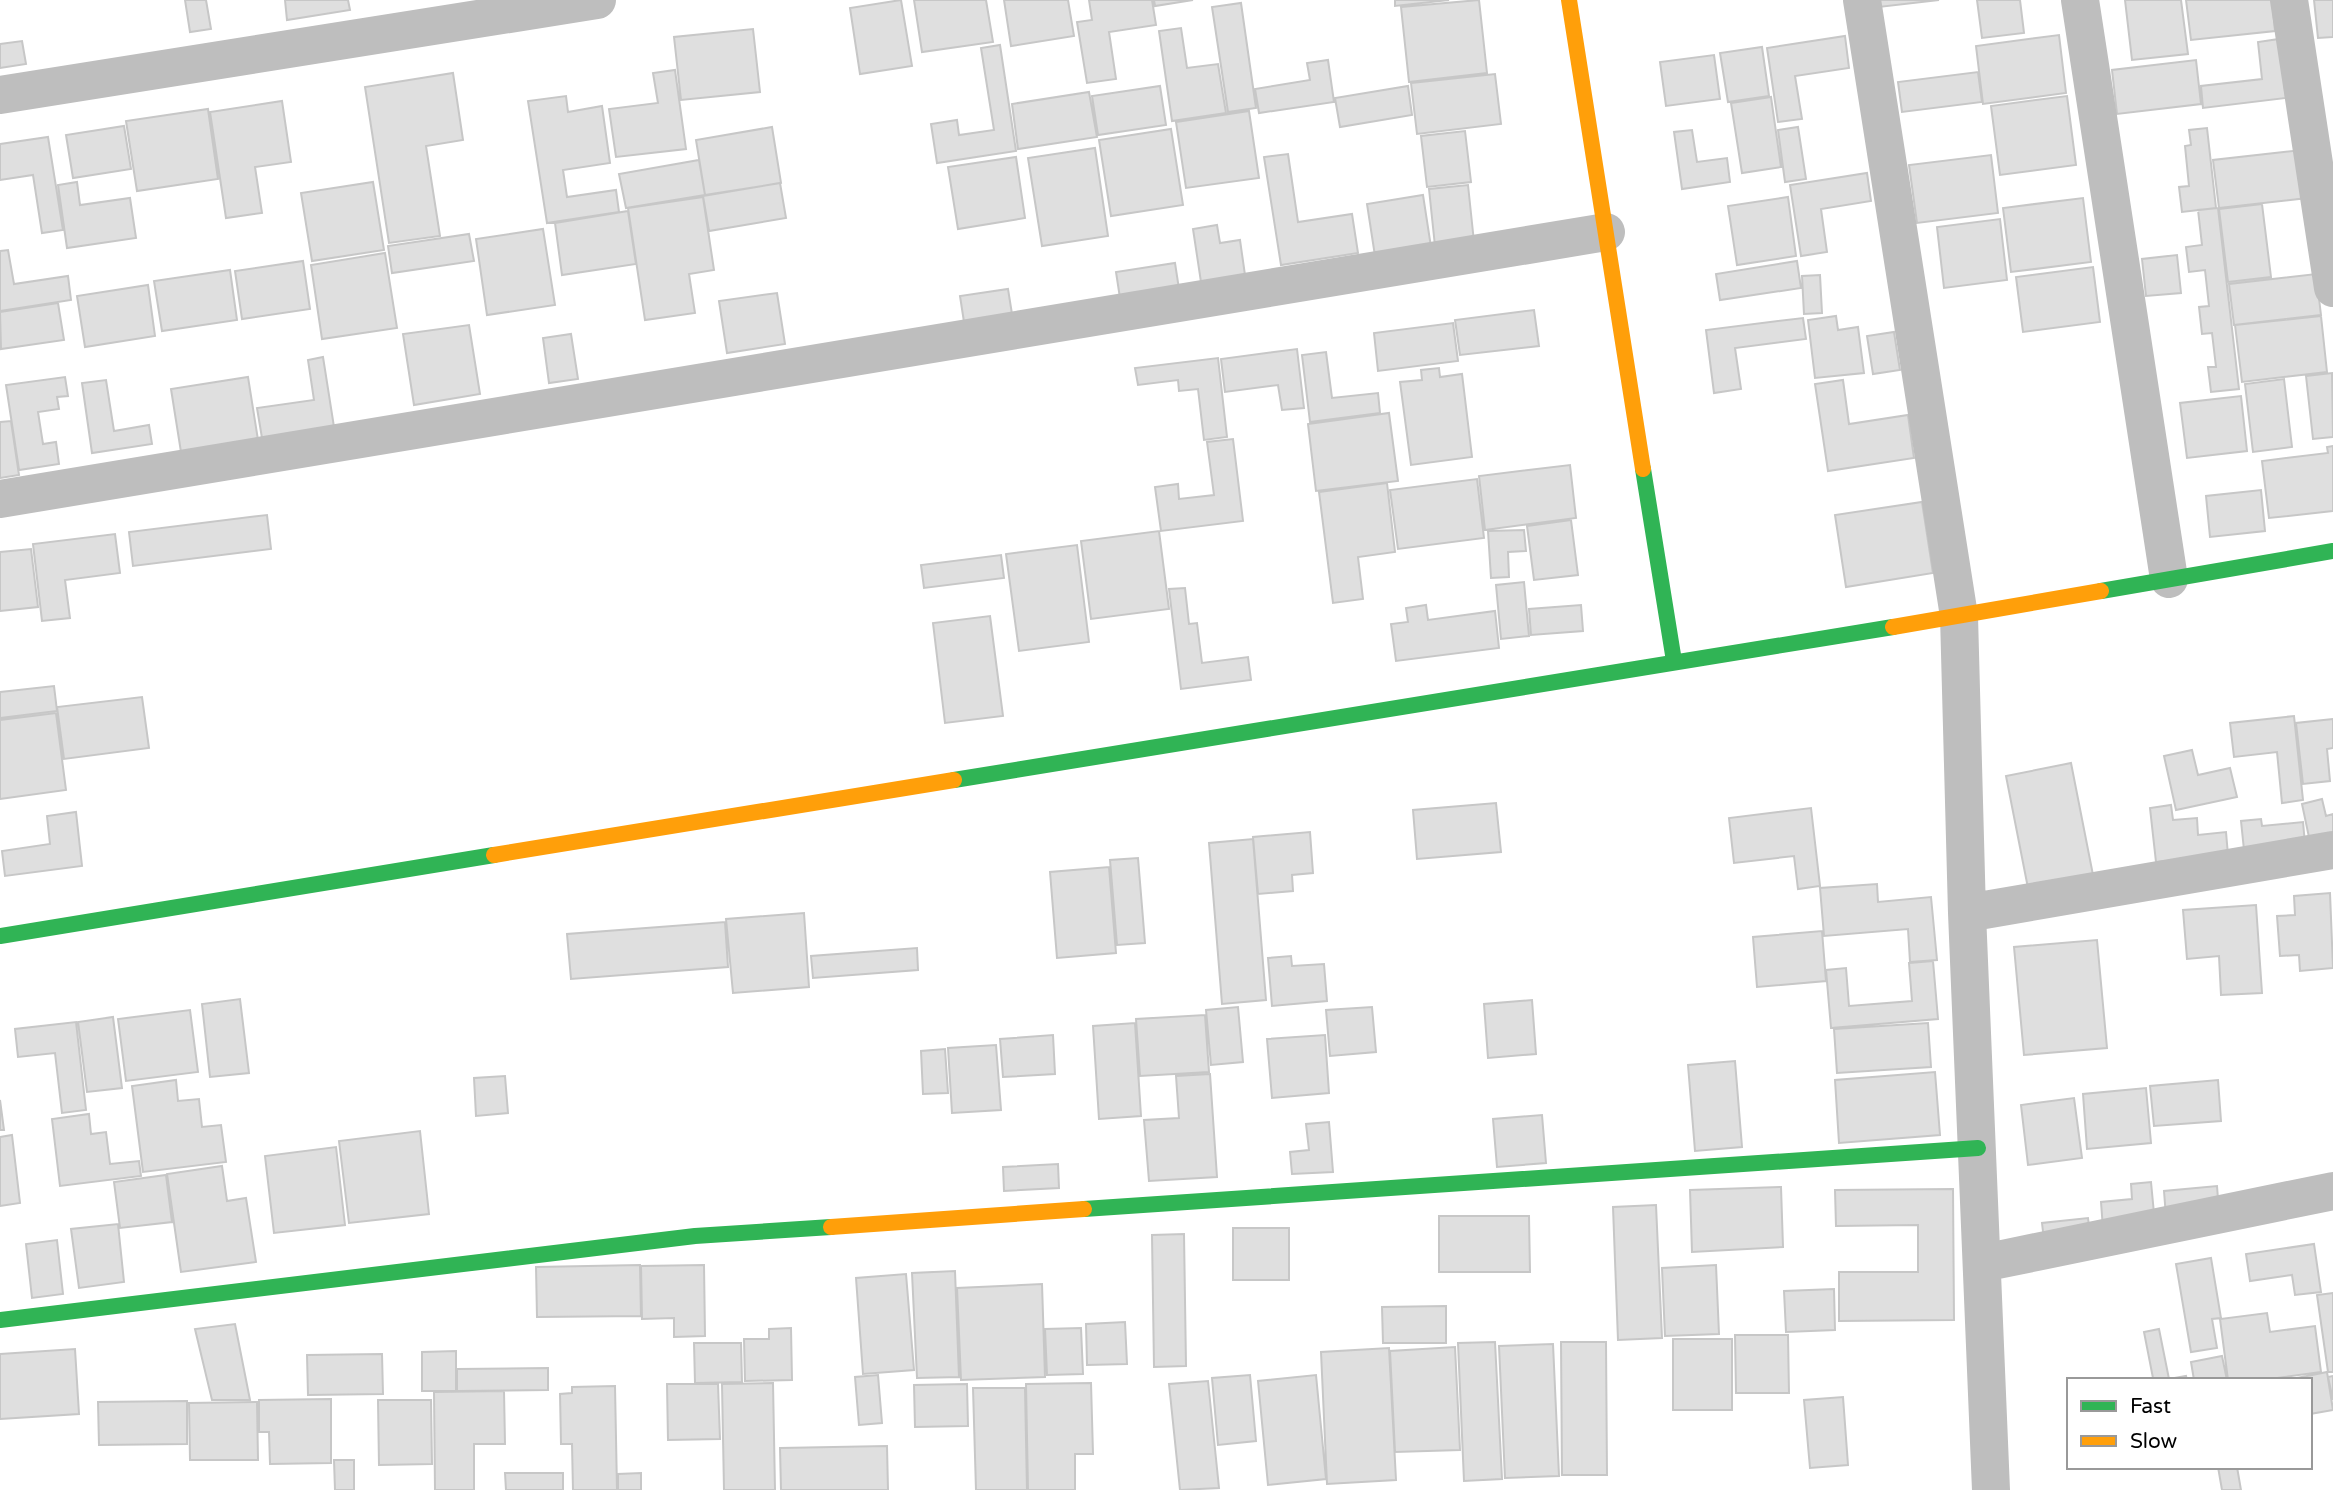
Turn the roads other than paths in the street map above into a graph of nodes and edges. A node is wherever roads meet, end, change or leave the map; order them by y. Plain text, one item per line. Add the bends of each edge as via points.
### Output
1 (597, 0) edge
2 (1569, 0) edge
3 (1862, 0) edge
4 (2080, 0) edge
5 (2289, 0) edge
6 (0, 95) edge
7 (1606, 232) junction
8 (2333, 288) edge
9 (0, 499) edge
10 (2333, 551) edge
11 (2169, 579) junction
12 (1959, 616) junction
13 (1674, 661) junction
14 (2333, 850) edge
15 (1967, 912) junction
16 (0, 936) edge
17 (1978, 1148) junction
18 (2333, 1191) edge
19 (1983, 1263) junction
20 (0, 1320) edge
21 (1991, 1490) edge

1 - 6 street
2 - 7 street
3 - 12 street
4 - 11 street
5 - 8 street
7 - 9 street
7 - 13 street
10 - 11 street
11 - 12 street
12 - 13 street
12 - 15 street
13 - 16 street
14 - 15 street
15 - 17 street
17 - 19 street
17 - 20 street via 695,1236
18 - 19 street
19 - 21 street

